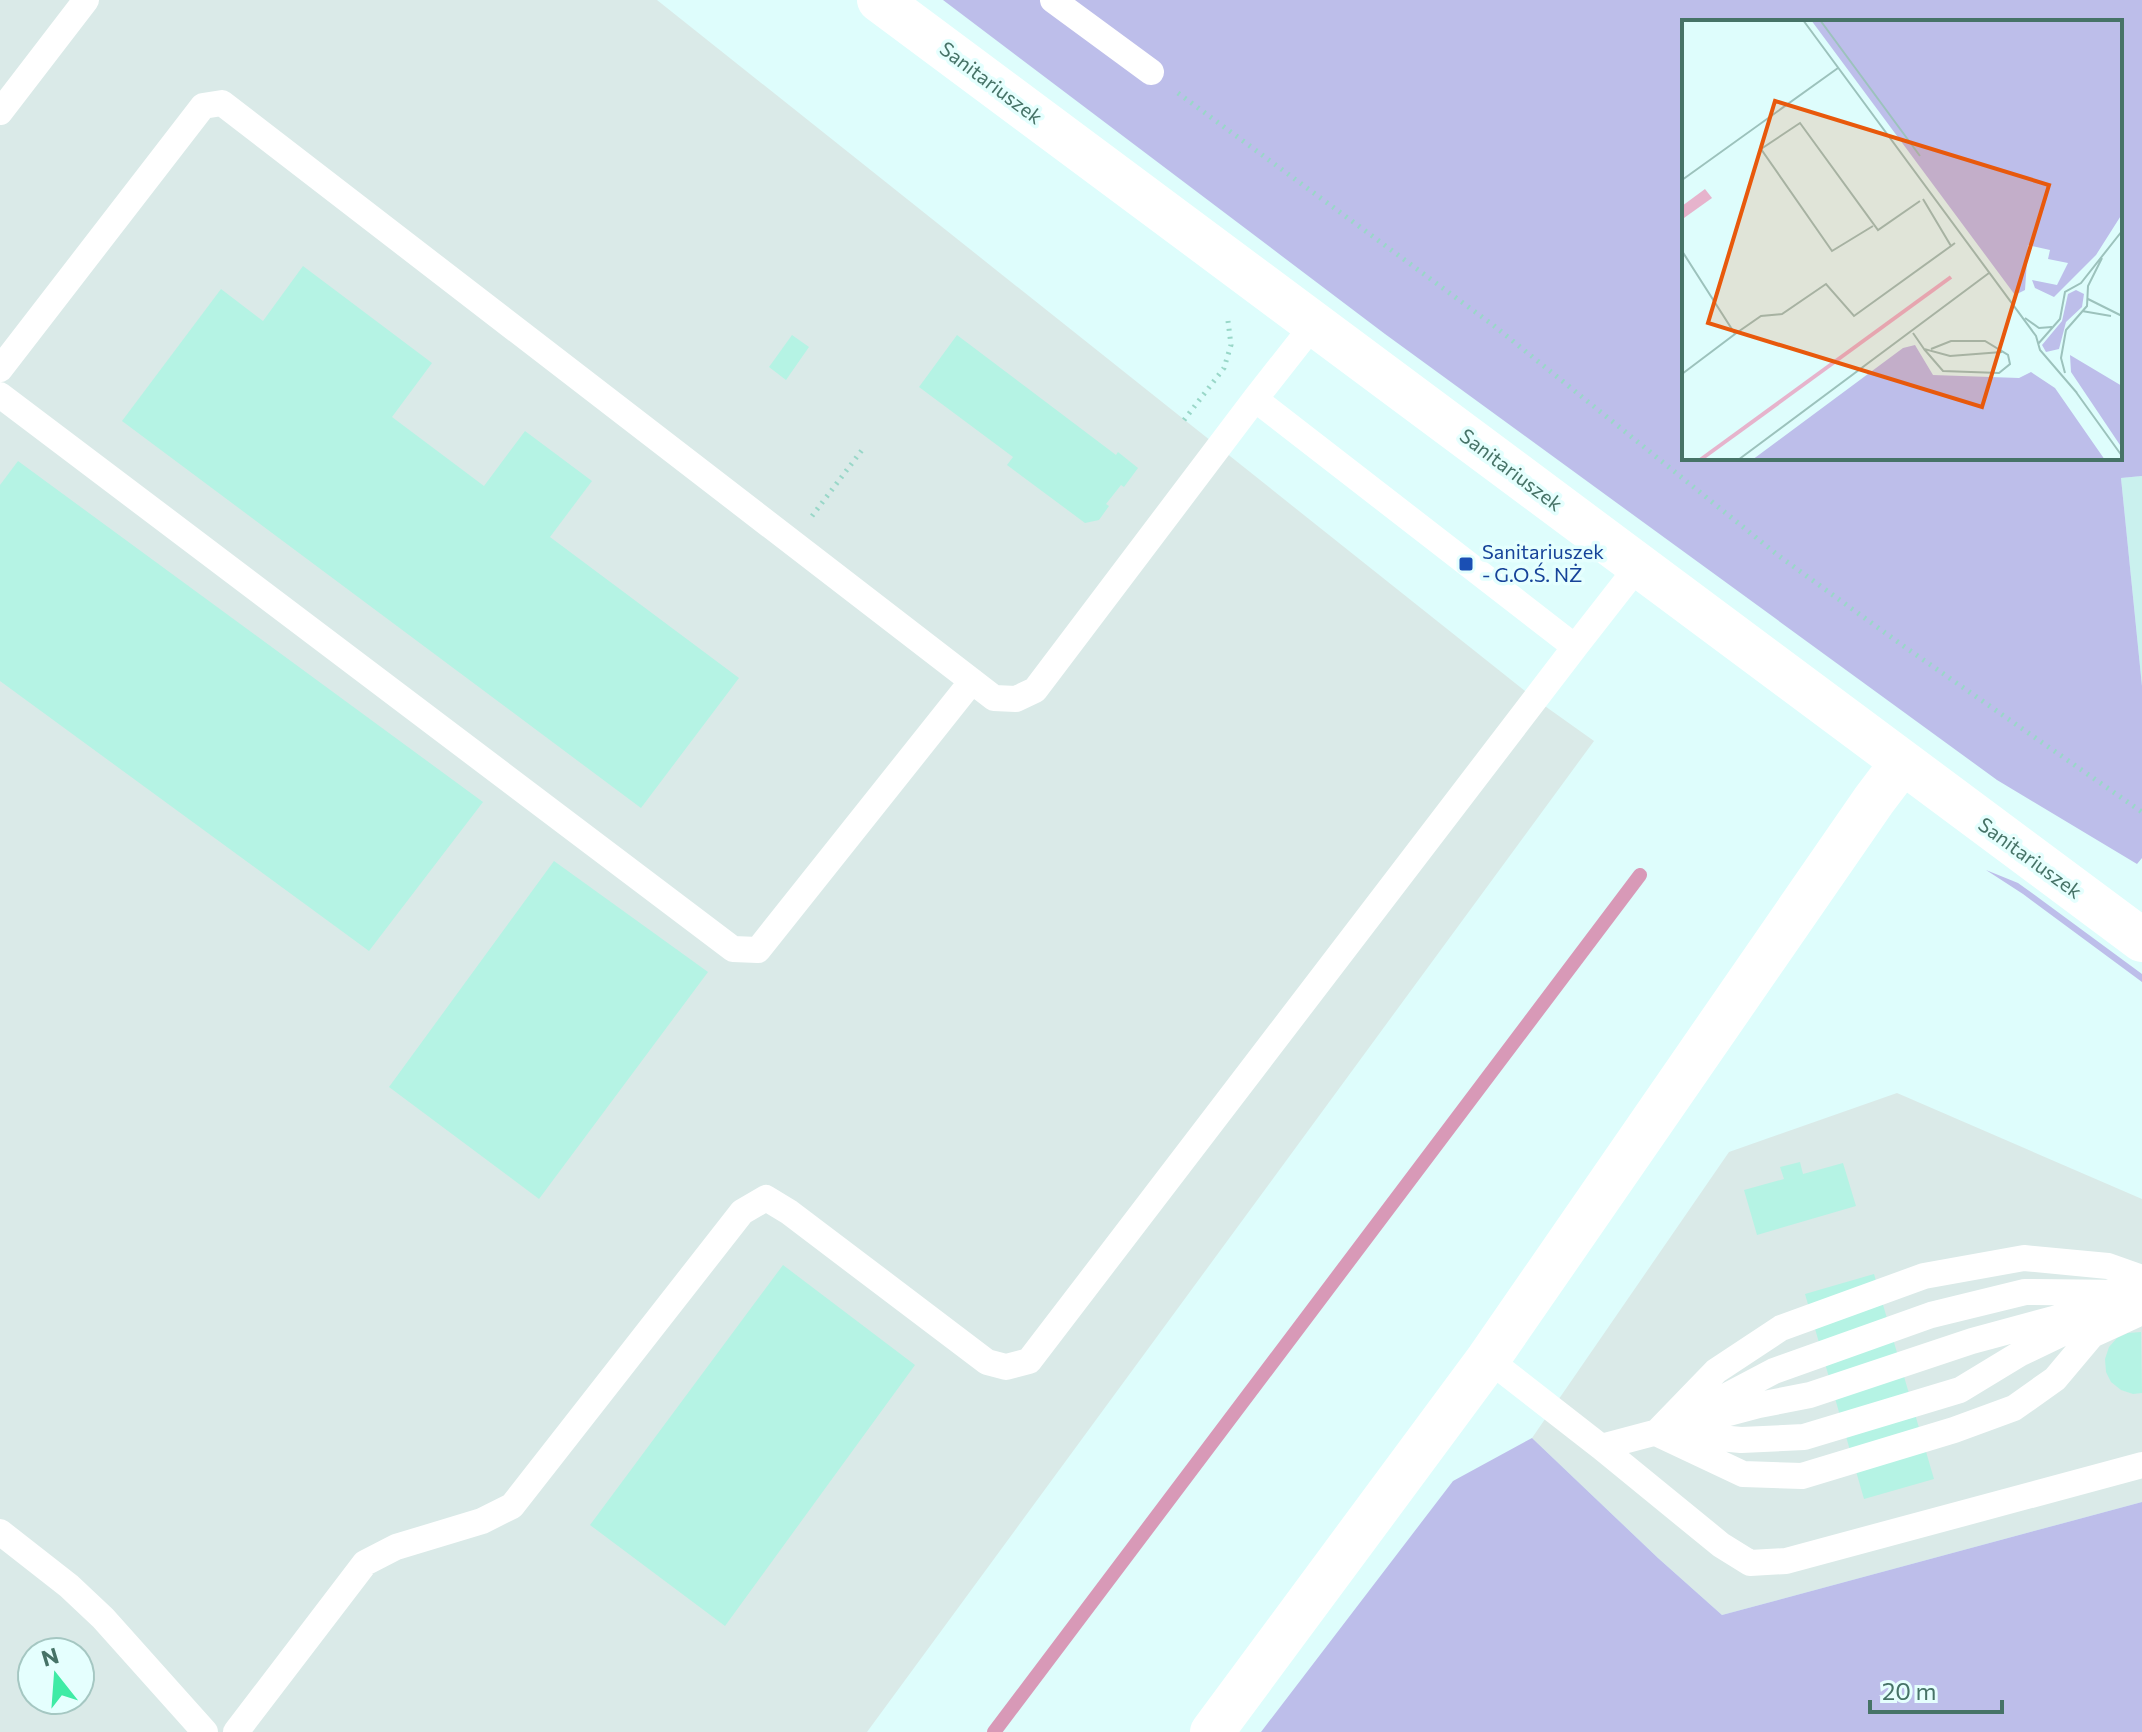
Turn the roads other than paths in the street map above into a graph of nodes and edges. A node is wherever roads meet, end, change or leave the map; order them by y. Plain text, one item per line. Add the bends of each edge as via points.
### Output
1 (86, 0) edge
2 (879, 0) edge
3 (1053, 0) edge
4 (1151, 72) road end
5 (0, 112) edge
6 (1314, 324) junction
7 (0, 369) edge
8 (0, 395) edge
9 (1255, 399) junction
10 (1639, 565) junction
11 (1575, 647) junction
12 (972, 681) junction
13 (1902, 763) junction
14 (2142, 940) edge
15 (2142, 1278) edge
16 (2142, 1293) edge
17 (2142, 1306) edge
18 (1488, 1359) junction
19 (1656, 1433) junction
20 (1601, 1447) junction
21 (2142, 1465) edge
22 (0, 1532) edge
23 (205, 1732) edge
24 (236, 1732) edge
25 (1212, 1732) edge

1 - 5 lane
2 - 6 street, Sanitariuszek
3 - 4 lane
6 - 9 lane
6 - 10 street, Sanitariuszek
7 - 12 lane via 203,106 222,103
8 - 12 lane via 733,949 758,950
9 - 11 lane
9 - 12 lane via 1035,690 1016,699 994,698
10 - 11 lane
10 - 13 street, Sanitariuszek
11 - 24 lane via 1029,1361 1006,1367 987,1362 766,1198 742,1212 512,1506 365,1563
13 - 14 street, Sanitariuszek
13 - 18 street
15 - 19 lane via 2108,1266 2024,1258 1924,1276 1781,1328 1716,1371
16 - 19 lane via 2025,1292 1931,1315 1774,1371
17 - 19 lane via 2043,1322 1810,1395
17 - 19 lane via 2069,1330 1960,1390 1804,1437 1741,1440
17 - 19 lane via 2092,1335 2055,1379 2014,1408 1802,1476 1743,1474
18 - 20 lane
18 - 25 street
19 - 20 lane
20 - 21 lane via 1750,1563 1786,1561
22 - 23 lane via 103,1618

